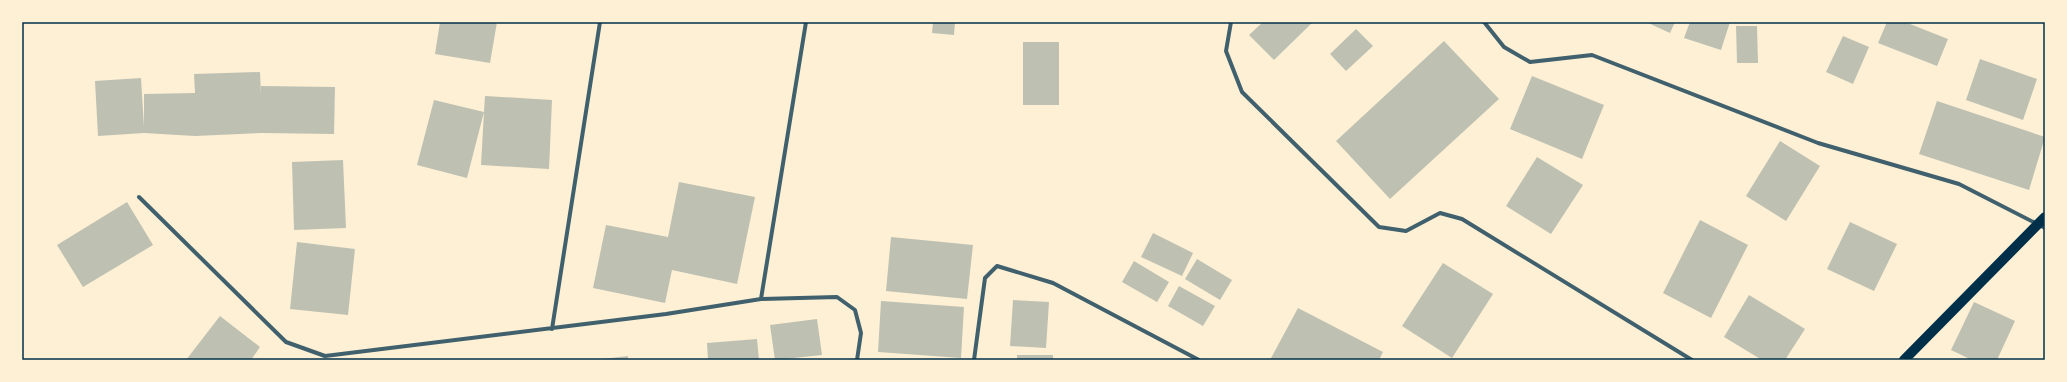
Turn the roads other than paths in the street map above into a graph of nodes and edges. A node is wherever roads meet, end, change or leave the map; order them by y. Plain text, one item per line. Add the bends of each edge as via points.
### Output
1 (600, 22) edge
2 (806, 22) edge
3 (1231, 22) edge
4 (1484, 22) edge
5 (139, 197) dead end
6 (2042, 223) edge
7 (761, 298) junction
8 (552, 329) junction
9 (857, 360) edge
10 (974, 360) edge
11 (1200, 360) edge
12 (1692, 360) edge
13 (1904, 360) edge

1 - 8 street
2 - 7 street
3 - 12 street via 1226,51 1242,92 1379,227 1406,231 1440,213 1462,219
4 - 6 street via 1504,47 1530,62 1592,56 1818,143 1960,184
5 - 8 street via 286,342 325,356
6 - 13 main road
7 - 8 street
7 - 9 street via 837,297 855,310 861,333
10 - 11 street via 985,278 997,266 1053,283

